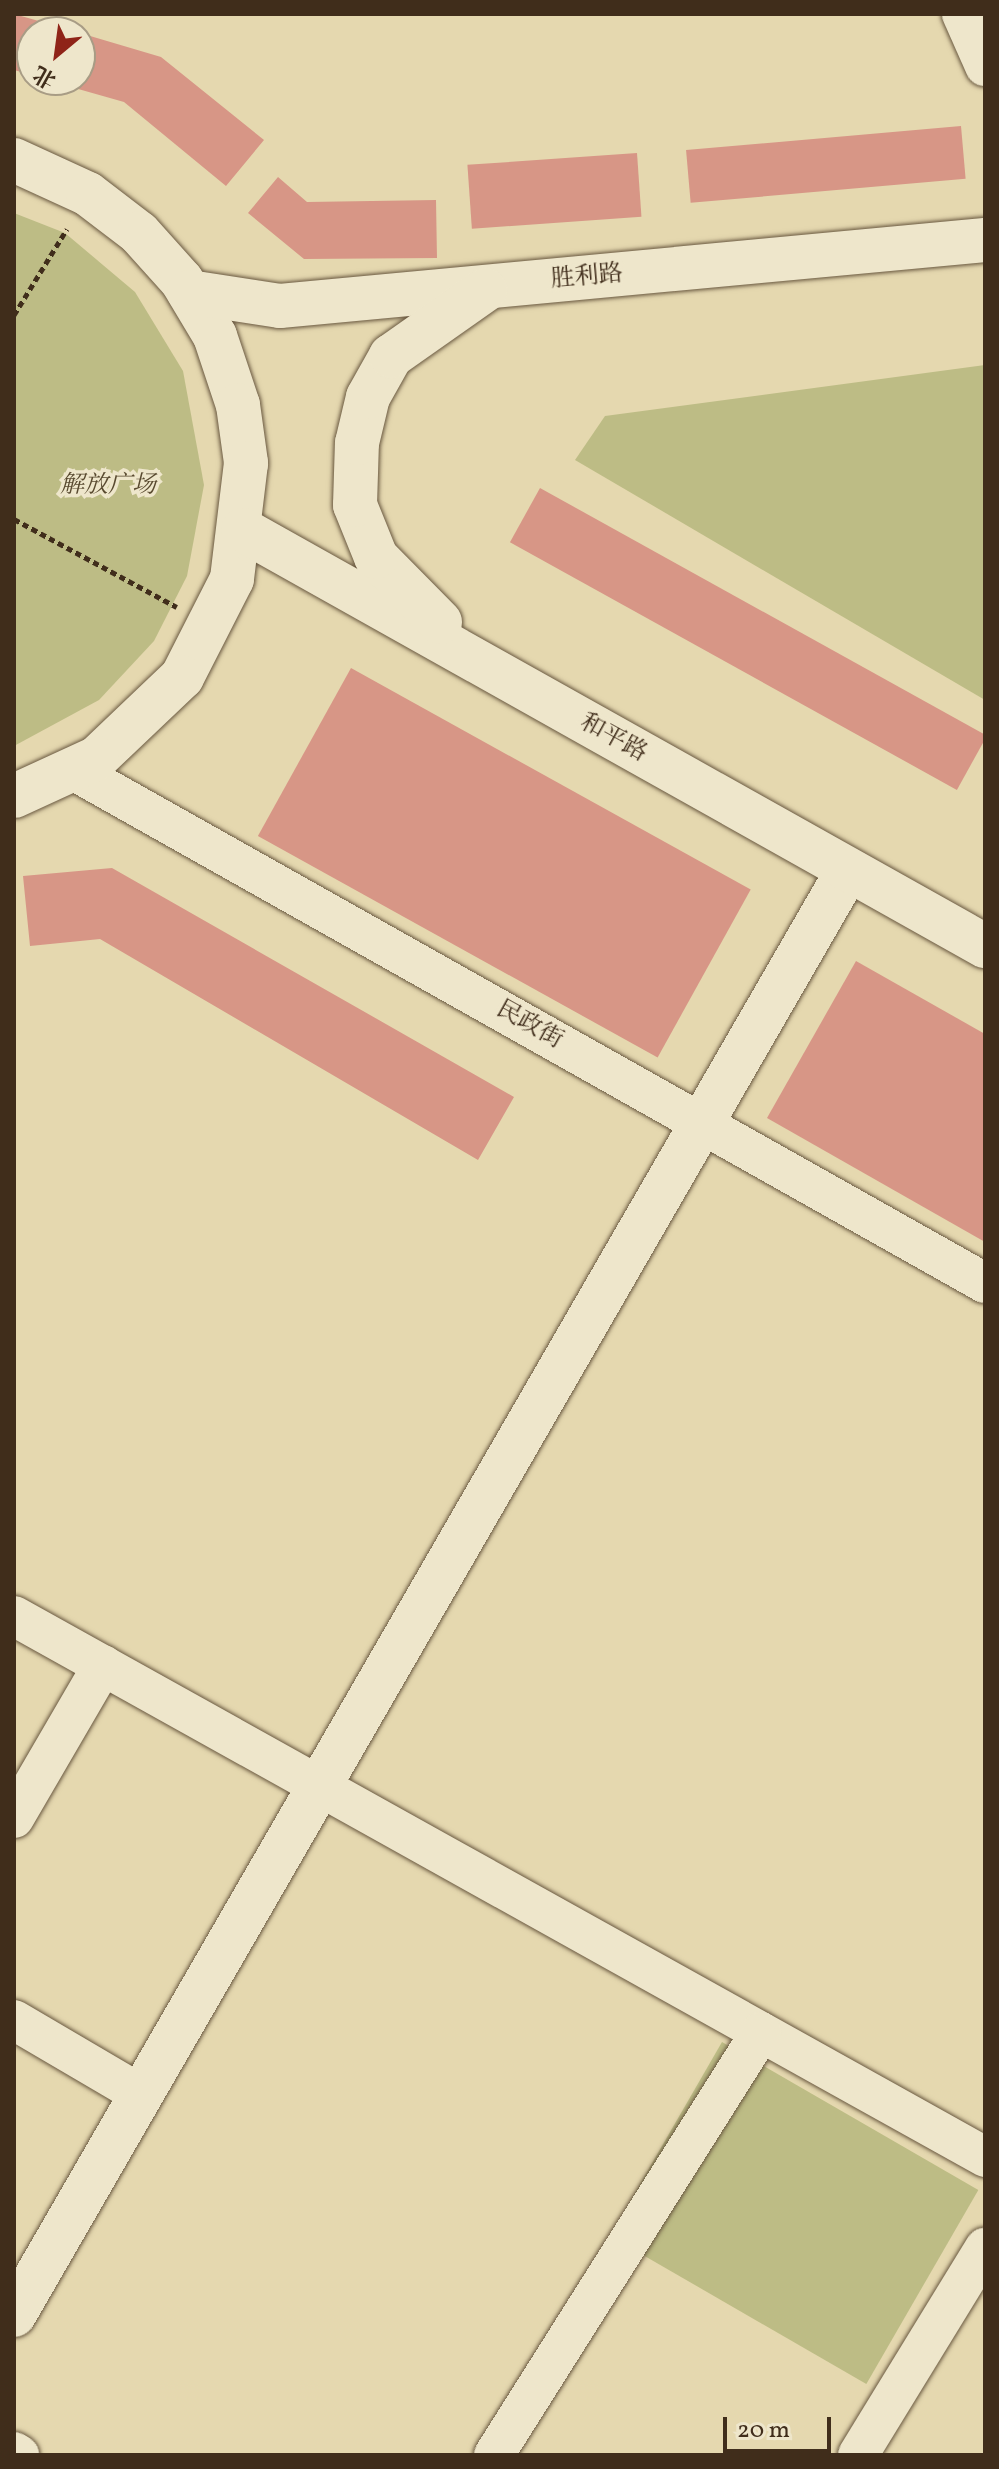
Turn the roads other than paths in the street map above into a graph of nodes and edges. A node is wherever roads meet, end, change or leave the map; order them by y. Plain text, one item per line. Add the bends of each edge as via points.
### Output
1 (962, 14) edge
2 (985, 66) edge
3 (14, 160) edge
4 (985, 240) edge
5 (490, 287) junction
6 (189, 292) junction
7 (243, 530) junction
8 (535, 695) junction
9 (73, 770) junction
10 (14, 796) edge
11 (848, 870) junction
12 (985, 946) edge
13 (702, 1123) junction
14 (985, 1283) edge
15 (14, 1616) edge
16 (103, 1665) junction
17 (321, 1787) junction
18 (14, 1818) edge
19 (14, 2020) edge
20 (761, 2032) junction
21 (142, 2095) junction
22 (985, 2157) edge
23 (985, 2248) edge
24 (14, 2315) edge
25 (14, 2452) edge
26 (19, 2455) edge
27 (494, 2455) edge
28 (858, 2455) edge

1 - 2 street
3 - 6 main road via 88,194 139,233
4 - 5 main road, 胜利路
5 - 6 main road, 胜利路 via 280,306
5 - 8 main road via 391,356 368,397 357,443 355,505 376,557 415,603
6 - 7 main road via 215,336 238,405 246,463
7 - 8 main road, 和平路
7 - 9 main road via 213,626 143,721
8 - 11 main road, 和平路
9 - 10 main road
9 - 13 street, 民政街
11 - 12 main road, 和平路
11 - 13 main road
13 - 14 street, 民政街
13 - 17 main road
15 - 16 street
16 - 17 street
16 - 18 street
17 - 20 street
17 - 21 main road
19 - 21 street
20 - 22 street
20 - 27 street
21 - 24 main road
23 - 28 street
25 - 26 street

